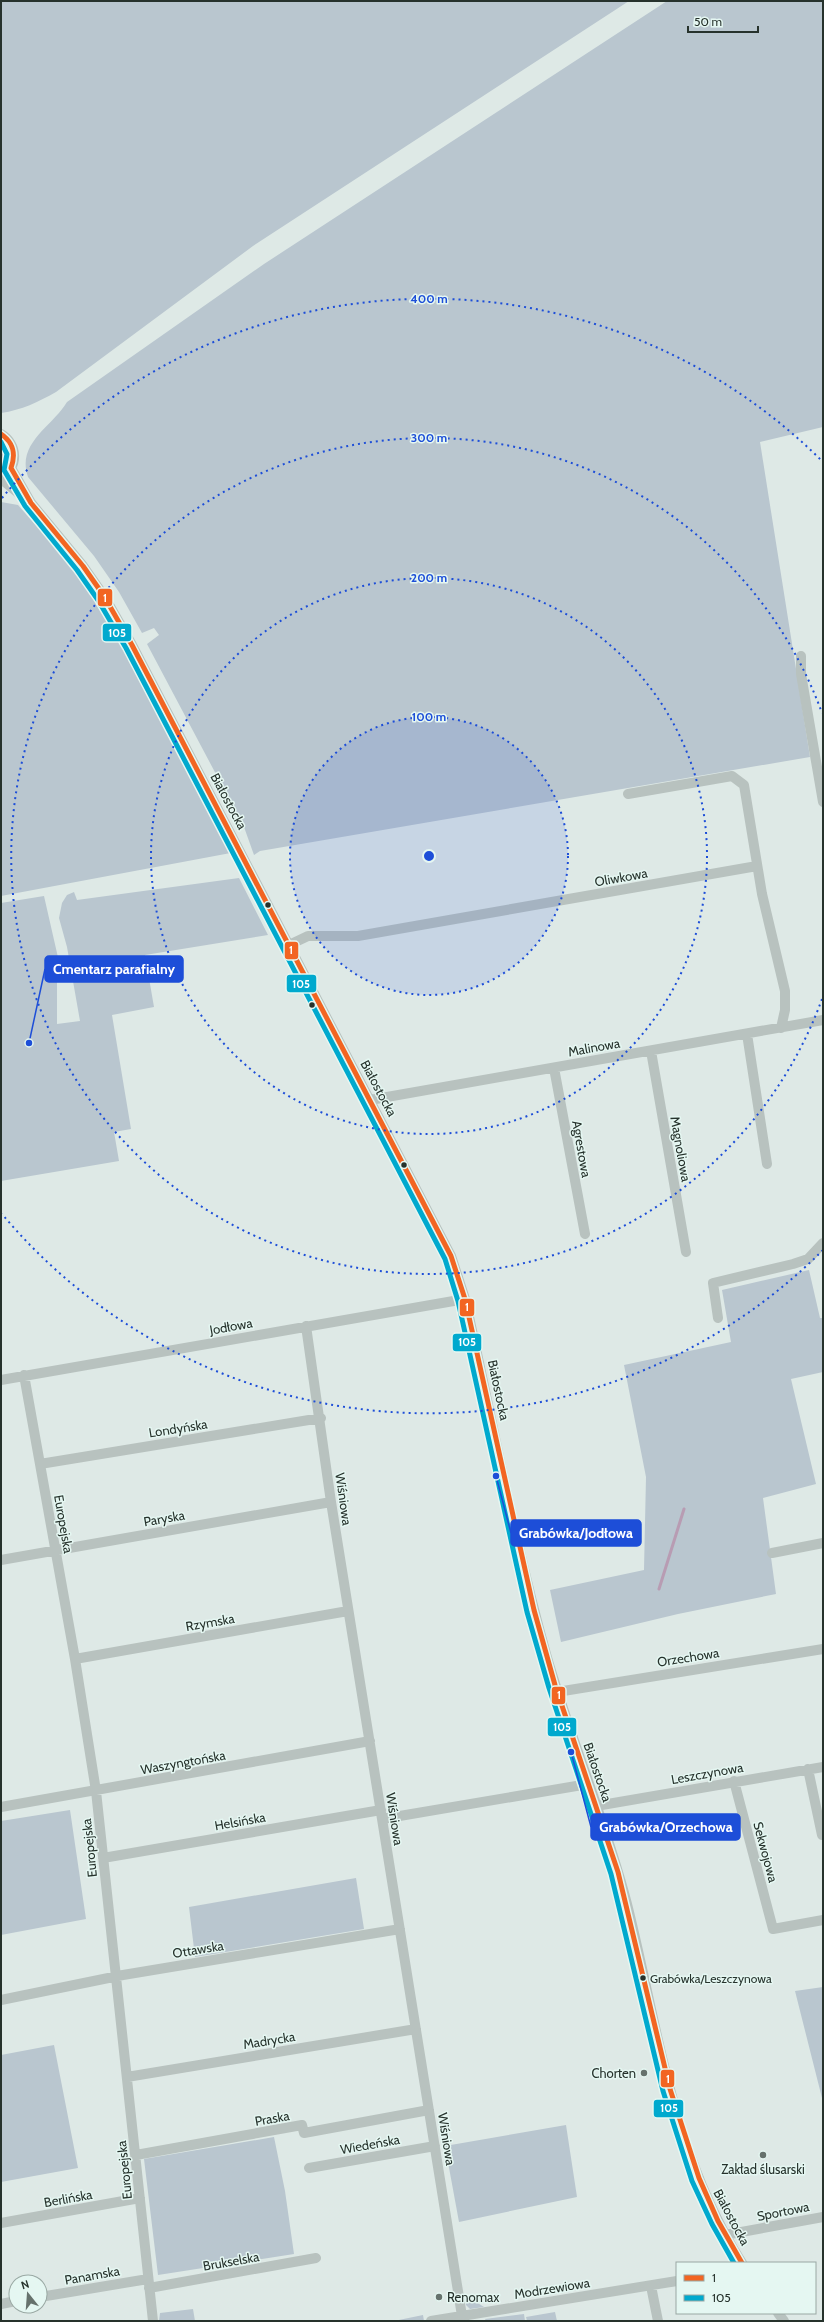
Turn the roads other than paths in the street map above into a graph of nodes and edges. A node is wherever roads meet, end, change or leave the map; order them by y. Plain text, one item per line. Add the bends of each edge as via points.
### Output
1 (1, 434) edge
2 (11, 468) junction
3 (1, 478) edge
4 (31, 503) junction
5 (801, 656) dead end
6 (628, 794) dead end
7 (823, 802) edge
8 (757, 866) junction
9 (289, 944) junction
10 (823, 1020) edge
11 (781, 1028) junction
12 (747, 1034) junction
13 (651, 1051) junction
14 (554, 1068) junction
15 (370, 1100) junction
16 (767, 1164) dead end
17 (585, 1234) dead end
18 (823, 1243) edge
19 (686, 1252) dead end
20 (465, 1299) junction
21 (718, 1318) dead end
22 (306, 1326) junction
23 (24, 1375) junction
24 (1, 1380) edge
25 (321, 1418) junction
26 (40, 1464) junction
27 (331, 1502) junction
28 (823, 1543) edge
29 (55, 1551) junction
30 (772, 1553) dead end
31 (1, 1560) edge
32 (348, 1610) junction
33 (823, 1649) edge
34 (75, 1659) junction
35 (558, 1692) junction
36 (370, 1741) junction
37 (823, 1767) edge
38 (808, 1769) junction
39 (734, 1781) junction
40 (588, 1784) junction
41 (96, 1791) junction
42 (596, 1806) junction
43 (1, 1807) edge
44 (382, 1814) junction
45 (822, 1835) edge
46 (103, 1858) junction
47 (823, 1920) edge
48 (400, 1929) junction
49 (116, 1976) junction
50 (1, 2000) edge
51 (416, 2029) junction
52 (127, 2077) junction
53 (430, 2110) junction
54 (435, 2146) junction
55 (136, 2155) junction
56 (309, 2168) dead end
57 (140, 2198) junction
58 (823, 2217) edge
59 (1, 2223) edge
60 (725, 2235) junction
61 (316, 2258) dead end
62 (741, 2262) edge
63 (676, 2281) edge
64 (149, 2283) junction
65 (650, 2286) junction
66 (48, 2296) edge
67 (462, 2316) junction
68 (153, 2321) edge
69 (431, 2321) edge
70 (658, 2321) edge

1 - 2 street via 13,448
2 - 3 street
2 - 4 street, Białostocka
3 - 4 street, Białostocka
4 - 9 street, Białostocka via 83,566 104,596
5 - 7 street via 801,674
6 - 8 street via 732,776 744,786
8 - 9 street, Oliwkowa via 358,936 308,936
8 - 11 street via 785,991 785,1010
9 - 15 street, Białostocka
10 - 11 street, Malinowa
11 - 12 street, Malinowa
12 - 13 street, Malinowa
12 - 16 street
13 - 14 street, Malinowa
13 - 19 street, Magnoliowa
14 - 15 street, Malinowa
14 - 17 street, Agrestowa
15 - 20 street, Białostocka via 451,1256
18 - 21 street via 808,1259 713,1283
20 - 22 street, Jodłowa
20 - 35 street, Białostocka via 519,1545
22 - 23 street, Jodłowa
22 - 25 street, Wiśniowa
23 - 24 street, Jodłowa
23 - 26 street, Europejska
25 - 26 street, Londyńska
25 - 27 street, Wiśniowa
26 - 29 street, Europejska
27 - 29 street, Paryska
27 - 32 street, Wiśniowa
28 - 30 street
29 - 31 street, Paryska
29 - 34 street, Europejska
32 - 34 street, Rzymska
32 - 36 street, Wiśniowa
33 - 35 street, Orzechowa
34 - 41 street, Europejska
35 - 40 street, Białostocka
36 - 41 street, Waszyngtońska
36 - 44 street, Wiśniowa
37 - 38 street, Leszczynowa
38 - 39 street, Leszczynowa
38 - 45 street
39 - 42 street, Leszczynowa
39 - 47 street, Sekwojowa via 773,1929
40 - 42 street, Białostocka
40 - 44 street, Helsińska
41 - 43 street, Waszyngtońska
41 - 46 street, Europejska
42 - 60 street, Białostocka via 627,1904 679,2126 697,2176
44 - 46 street, Helsińska
44 - 48 street, Wiśniowa
46 - 49 street, Europejska
48 - 49 street, Ottawska
48 - 51 street, Wiśniowa
49 - 50 street, Ottawska
49 - 52 street, Europejska
51 - 52 street, Madrycka
51 - 53 street, Wiśniowa
52 - 55 street, Europejska
53 - 54 street, Wiśniowa
53 - 55 street, Praska via 304,2132 302,2126
54 - 56 street, Wiedeńska
54 - 67 street, Wiśniowa
55 - 57 street, Europejska
57 - 59 street, Berlińska
57 - 64 street, Europejska
58 - 60 street, Sportowa
60 - 62 street, Białostocka
61 - 64 street, Brukselska
63 - 65 street, Modrzewiowa
64 - 66 street, Panamska
64 - 68 street, Europejska
65 - 67 street, Modrzewiowa
65 - 70 street
67 - 69 street, Modrzewiowa

